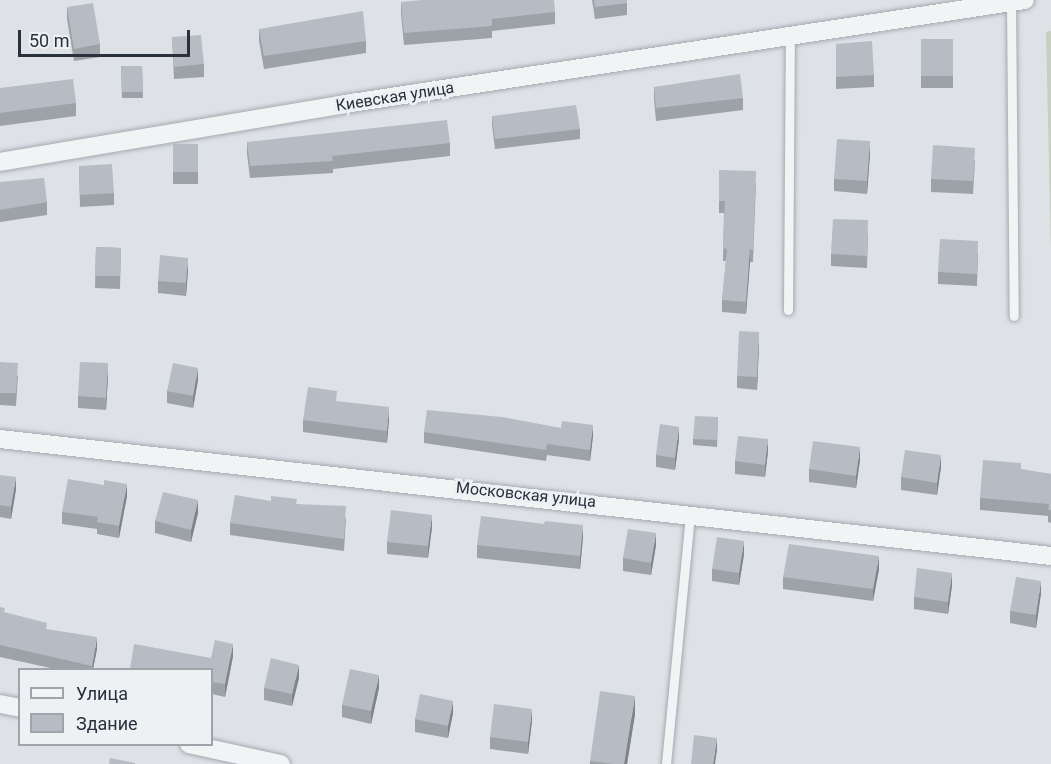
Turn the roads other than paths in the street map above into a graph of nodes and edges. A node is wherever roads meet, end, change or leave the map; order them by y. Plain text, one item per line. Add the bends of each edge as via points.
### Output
1 (1018, 1) edge
2 (790, 36) junction
3 (0, 162) edge
4 (788, 310) dead end
5 (1014, 316) dead end
6 (0, 439) edge
7 (690, 514) junction
8 (1051, 556) edge
9 (0, 704) edge
10 (18, 708) edge
11 (198, 746) edge
12 (281, 764) edge
13 (666, 764) edge

1 - 2 street, Киевская улица
1 - 5 lane
2 - 3 street, Киевская улица
2 - 4 lane
6 - 7 street, Московская улица
7 - 8 street, Московская улица
7 - 13 lane
9 - 10 street
11 - 12 street

